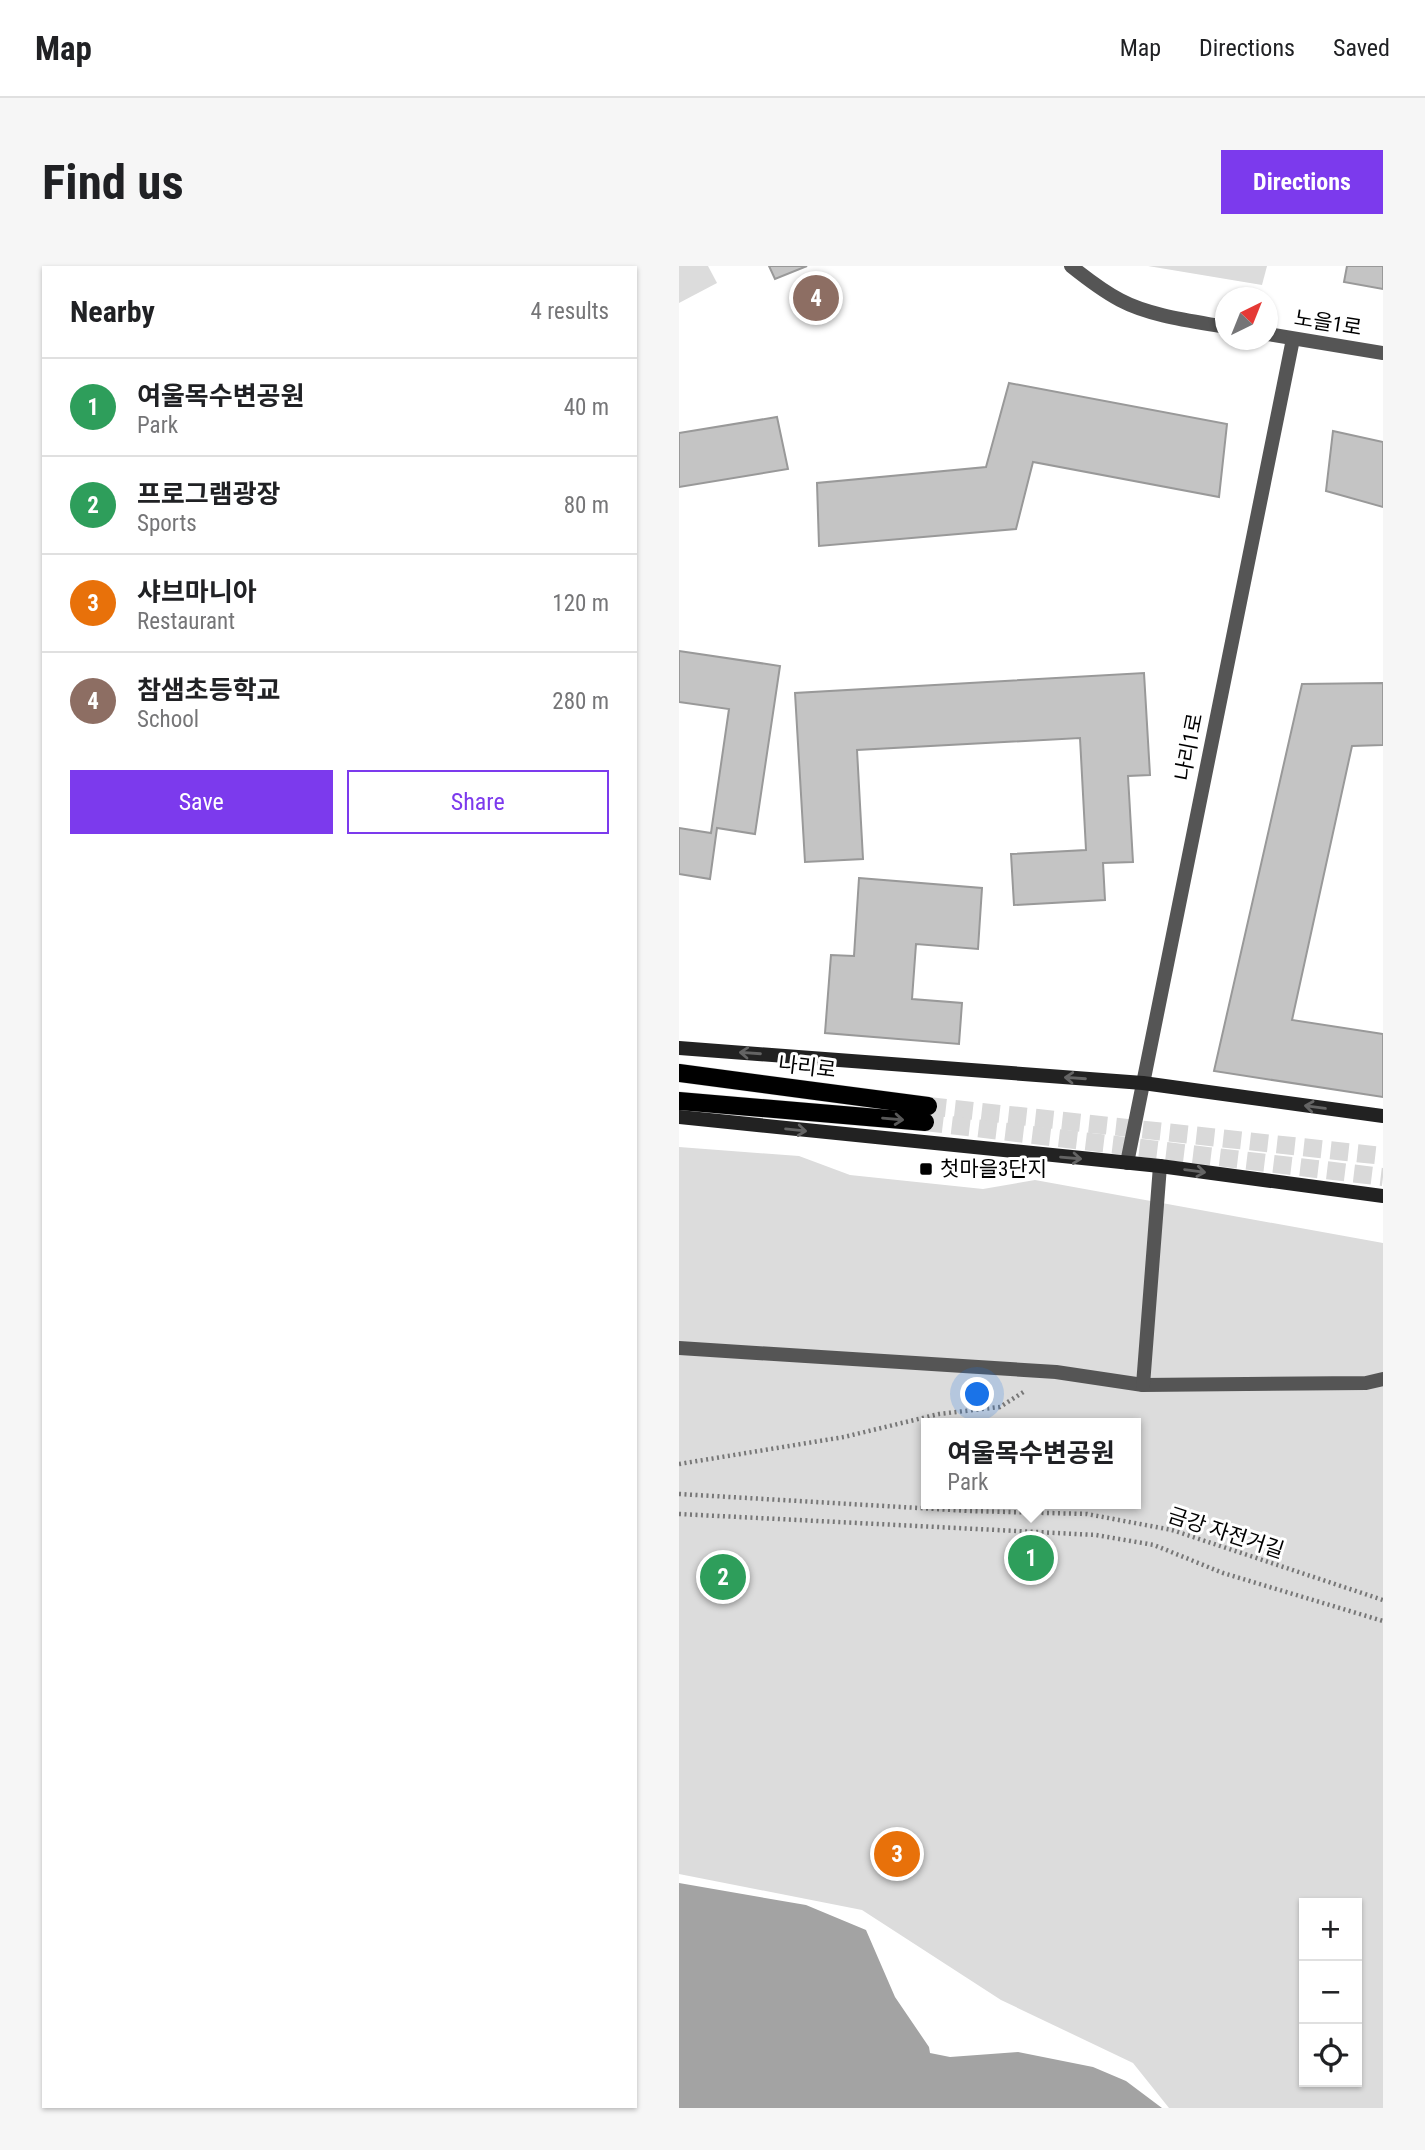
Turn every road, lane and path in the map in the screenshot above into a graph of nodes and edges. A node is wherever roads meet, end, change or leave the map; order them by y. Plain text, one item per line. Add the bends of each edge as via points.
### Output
1 (1071, 266) edge
2 (1215, 325) edge
3 (1278, 336) edge
4 (1293, 339) junction
5 (1383, 353) edge
6 (679, 1048) edge
7 (679, 1073) edge
8 (1143, 1083) junction
9 (679, 1101) edge
10 (1383, 1116) edge
11 (679, 1117) edge
12 (1127, 1163) junction
13 (1160, 1166) junction
14 (1383, 1196) edge
15 (679, 1348) edge
16 (1056, 1372) junction
17 (1383, 1379) edge
18 (1143, 1385) junction
19 (921, 1418) edge
20 (922, 1418) edge
21 (679, 1464) edge
22 (679, 1494) edge
23 (921, 1508) edge
24 (937, 1509) edge
25 (679, 1514) edge
26 (1383, 1600) edge
27 (1383, 1621) edge

1 - 2 street via 1121,301
3 - 4 street, 노을1로
4 - 5 street, 노을1로
4 - 8 street, 나리1로
8 -> 6 street
9 -> 7 main road, 나리로 via 927,1114
10 -> 8 street
8 - 12 street, 나리1로
11 -> 12 street
12 - 13 street
13 -> 14 street
13 - 18 street
15 - 16 street
16 - 18 street
16 - 20 path via 1000,1407
17 - 18 street via 1366,1383
19 - 21 path via 843,1437
22 - 23 path, 금강 자전거길
24 - 26 path, 금강 자전거길 via 1087,1514 1172,1530
25 - 27 path via 1096,1535 1154,1545 1223,1573

